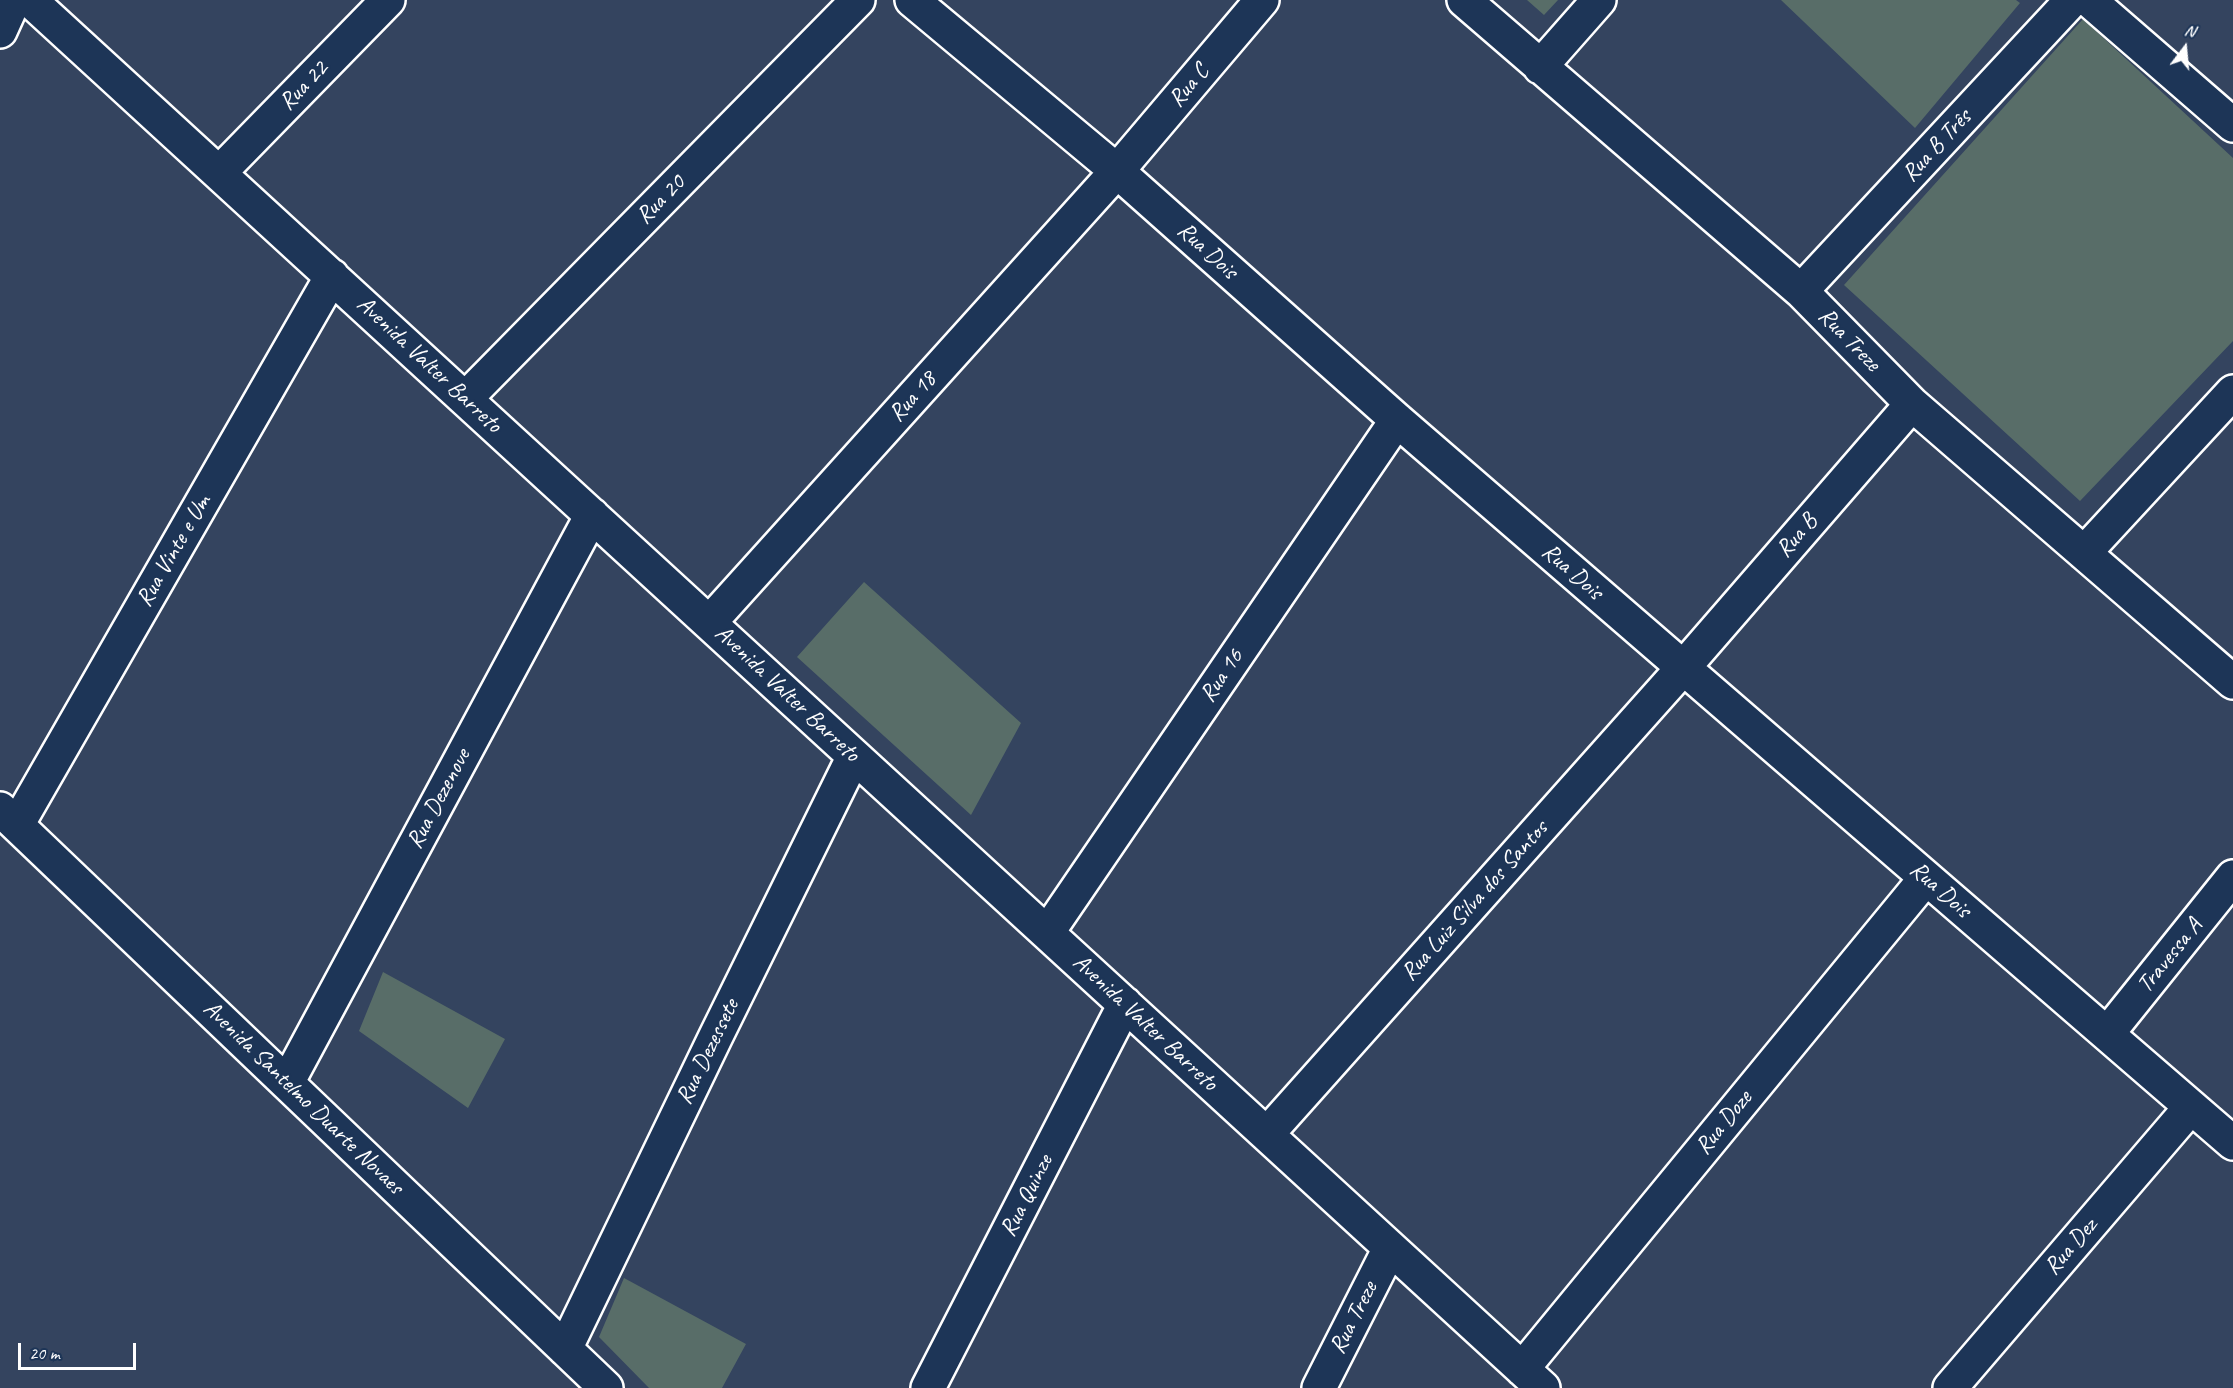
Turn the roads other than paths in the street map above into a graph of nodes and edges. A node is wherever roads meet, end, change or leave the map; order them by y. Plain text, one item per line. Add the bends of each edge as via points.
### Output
1 (14, 0) edge
2 (30, 0) edge
3 (388, 0) edge
4 (858, 0) edge
5 (912, 0) edge
6 (1262, 0) edge
7 (1464, 0) edge
8 (1599, 0) edge
9 (2072, 0) edge
10 (2089, 0) edge
11 (0, 31) edge
12 (1540, 67) junction
13 (2233, 125) edge
14 (1117, 171) junction
15 (219, 173) junction
16 (332, 276) junction
17 (1801, 291) junction
18 (2233, 392) edge
19 (465, 399) junction
20 (1912, 404) junction
21 (1397, 420) junction
22 (592, 515) junction
23 (2084, 553) junction
24 (709, 622) junction
25 (1683, 668) junction
26 (2233, 682) edge
27 (854, 756) junction
28 (9, 817) edge
29 (2233, 877) edge
30 (1926, 878) junction
31 (1047, 933) junction
32 (1125, 1005) junction
33 (2107, 1034) junction
34 (287, 1083) junction
35 (2191, 1107) junction
36 (1266, 1134) junction
37 (2233, 1143) edge
38 (1390, 1248) junction
39 (565, 1349) junction
40 (1532, 1378) edge
41 (606, 1388) edge
42 (928, 1388) edge
43 (1319, 1388) edge
44 (1950, 1388) edge

1 - 11 street
2 - 15 street, Avenida Valter Barreto
3 - 15 street, Rua 22
4 - 19 street, Rua 20
5 - 14 street, Rua Dois
6 - 14 street, Rua C
7 - 12 street, Rua Treze
8 - 12 street
9 - 17 street, Rua B Três
10 - 13 street
12 - 17 street, Rua Treze
14 - 21 street, Rua Dois
14 - 24 street, Rua 18
15 - 16 street, Avenida Valter Barreto
16 - 19 street, Avenida Valter Barreto
16 - 28 street, Rua Vinte e Um
17 - 20 street, Rua Treze
18 - 23 street
19 - 22 street, Avenida Valter Barreto
20 - 23 street, Rua Treze
20 - 25 street, Rua B
21 - 25 street, Rua Dois
21 - 31 street, Rua 16
22 - 24 street, Avenida Valter Barreto
22 - 34 street, Rua Dezenove
23 - 26 street, Rua Treze
24 - 27 street, Avenida Valter Barreto
25 - 30 street, Rua Dois
25 - 36 street, Rua Luiz Silva dos Santos
27 - 31 street, Avenida Valter Barreto
27 - 39 street, Rua Dezessete
28 - 34 street, Avenida Santelmo Duarte Novaes
29 - 33 street, Travessa A
30 - 33 street, Rua Dois
30 - 40 street, Rua Doze
31 - 32 street, Avenida Valter Barreto
32 - 36 street, Avenida Valter Barreto
32 - 42 street, Rua Quinze
33 - 35 street, Rua Dois
34 - 39 street, Avenida Santelmo Duarte Novaes
35 - 37 street, Rua Dois
35 - 44 street, Rua Dez
36 - 38 street, Avenida Valter Barreto
38 - 40 street, Avenida Valter Barreto
38 - 43 street, Rua Treze
39 - 41 street, Avenida Santelmo Duarte Novaes

